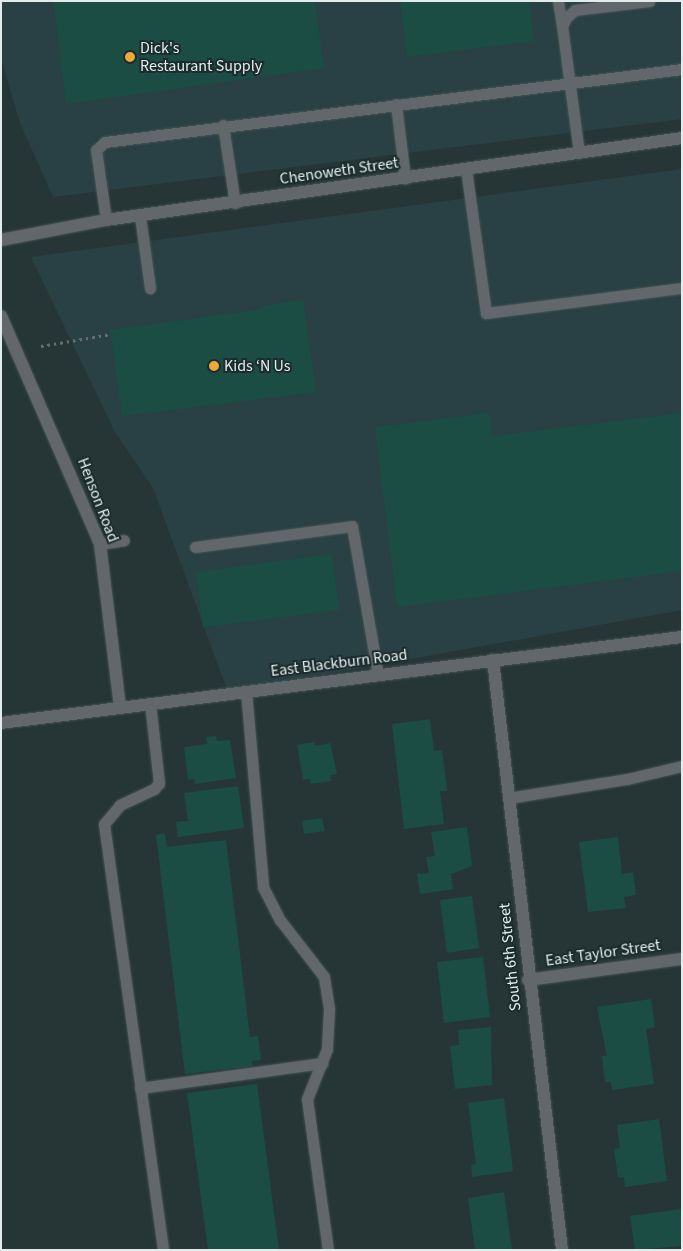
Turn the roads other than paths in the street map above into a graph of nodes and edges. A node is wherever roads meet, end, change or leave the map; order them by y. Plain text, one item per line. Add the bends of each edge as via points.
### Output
1 (558, 1) edge
2 (649, 1) edge
3 (562, 26) junction
4 (682, 68) edge
5 (570, 82) junction
6 (396, 104) junction
7 (223, 125) junction
8 (682, 138) edge
9 (579, 153) junction
10 (466, 169) junction
11 (405, 178) junction
12 (235, 203) junction
13 (140, 216) junction
14 (106, 220) junction
15 (1, 240) edge
16 (150, 288) dead end
17 (682, 288) edge
18 (1, 316) edge
19 (124, 540) dead end
20 (100, 544) junction
21 (195, 547) dead end
22 (682, 637) edge
23 (493, 660) junction
24 (378, 675) junction
25 (246, 691) junction
26 (150, 703) junction
27 (120, 707) junction
28 (1, 723) edge
29 (682, 766) edge
30 (508, 798) junction
31 (682, 958) edge
32 (528, 980) junction
33 (322, 1063) junction
34 (140, 1088) junction
35 (163, 1250) edge
36 (328, 1250) edge
37 (562, 1250) edge

1 - 3 lane
2 - 3 lane via 575,10
3 - 5 lane
4 - 5 lane
5 - 6 lane
5 - 9 lane
6 - 7 lane
6 - 11 lane
7 - 12 lane
7 - 14 lane via 105,142 96,150
8 - 9 street, Chenoweth Street
9 - 10 street, Chenoweth Street
10 - 11 street, Chenoweth Street
10 - 17 lane via 486,313
11 - 12 street, Chenoweth Street
12 - 13 street, Chenoweth Street
13 - 14 street, Chenoweth Street
13 - 16 lane
14 - 15 street, Chenoweth Street
18 - 20 street, Henson Road
19 - 20 lane
20 - 27 street, Henson Road
21 - 24 lane via 352,526
22 - 23 street, East Blackburn Road
23 - 24 street, East Blackburn Road
23 - 30 street, South 6th Street
24 - 25 street, East Blackburn Road
25 - 26 street, East Blackburn Road
25 - 33 lane via 263,887 280,920 324,977 329,1008
26 - 27 street, East Blackburn Road
26 - 34 lane via 160,783 120,805 104,824
27 - 28 street, East Blackburn Road
29 - 30 lane via 626,779
30 - 32 street, South 6th Street
31 - 32 street, East Taylor Street
32 - 37 street, South 6th Street
33 - 34 lane
33 - 36 lane via 307,1100
34 - 35 lane

